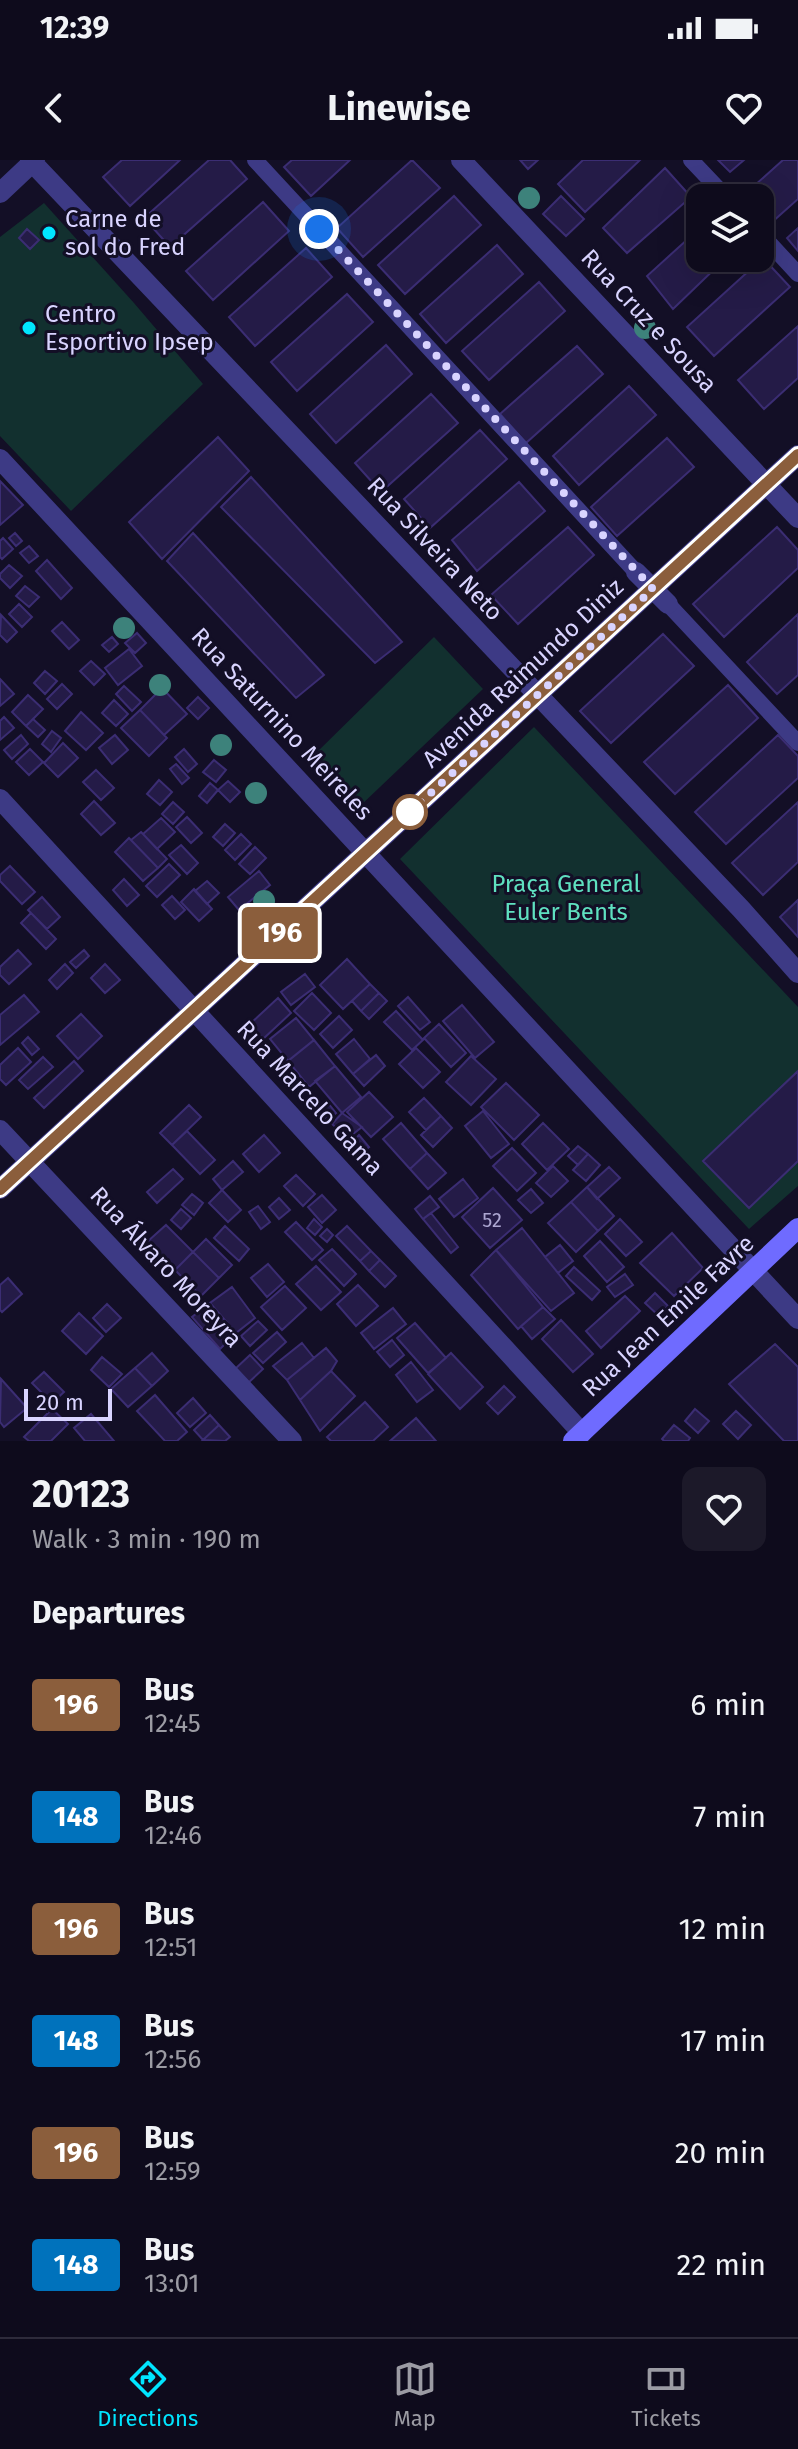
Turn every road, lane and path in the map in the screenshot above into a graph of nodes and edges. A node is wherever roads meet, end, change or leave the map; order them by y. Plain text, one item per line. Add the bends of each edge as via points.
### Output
1 (255, 160) edge
2 (461, 160) edge
3 (691, 160) edge
4 (32, 161) edge
5 (714, 184) edge
6 (0, 193) edge
7 (774, 248) edge
8 (798, 274) edge
9 (798, 455) edge
10 (0, 459) edge
11 (767, 485) junction
12 (798, 518) edge
13 (636, 572) joint
14 (660, 596) junction
15 (538, 696) junction
16 (798, 743) edge
17 (0, 799) edge
18 (366, 852) junction
19 (798, 973) edge
20 (195, 1012) junction
21 (0, 1130) edge
22 (30, 1161) junction
23 (0, 1189) edge
24 (798, 1228) edge
25 (754, 1270) junction
26 (798, 1319) edge
27 (577, 1437) edge
28 (292, 1441) edge

1 - 13 lane
2 - 11 street, Rua Cruz e Sousa
3 - 5 lane
4 - 6 street
4 - 15 street, Rua Silveira Neto
7 - 8 lane
9 - 11 street, Avenida Raimundo Diniz
10 - 18 street, Rua Saturnino Meireles
11 - 12 street, Rua Cruz e Sousa
11 - 14 street, Avenida Raimundo Diniz
13 - 14 street
14 - 15 street, Avenida Raimundo Diniz
14 - 16 lane
15 - 18 street, Avenida Raimundo Diniz
15 - 19 street, Rua Silveira Neto
17 - 20 street, Rua Marcelo Gama
18 - 20 street, Avenida Raimundo Diniz
18 - 25 street, Rua Saturnino Meireles
20 - 22 street, Avenida Raimundo Diniz
20 - 27 street, Rua Marcelo Gama
21 - 22 street, Rua Álvaro Moreyra
22 - 23 street, Avenida Raimundo Diniz
22 - 28 street, Rua Álvaro Moreyra
24 - 25 main road, Rua Jean Emile Favre
25 - 26 street, Rua Saturnino Meireles
25 - 27 main road, Rua Jean Emile Favre

